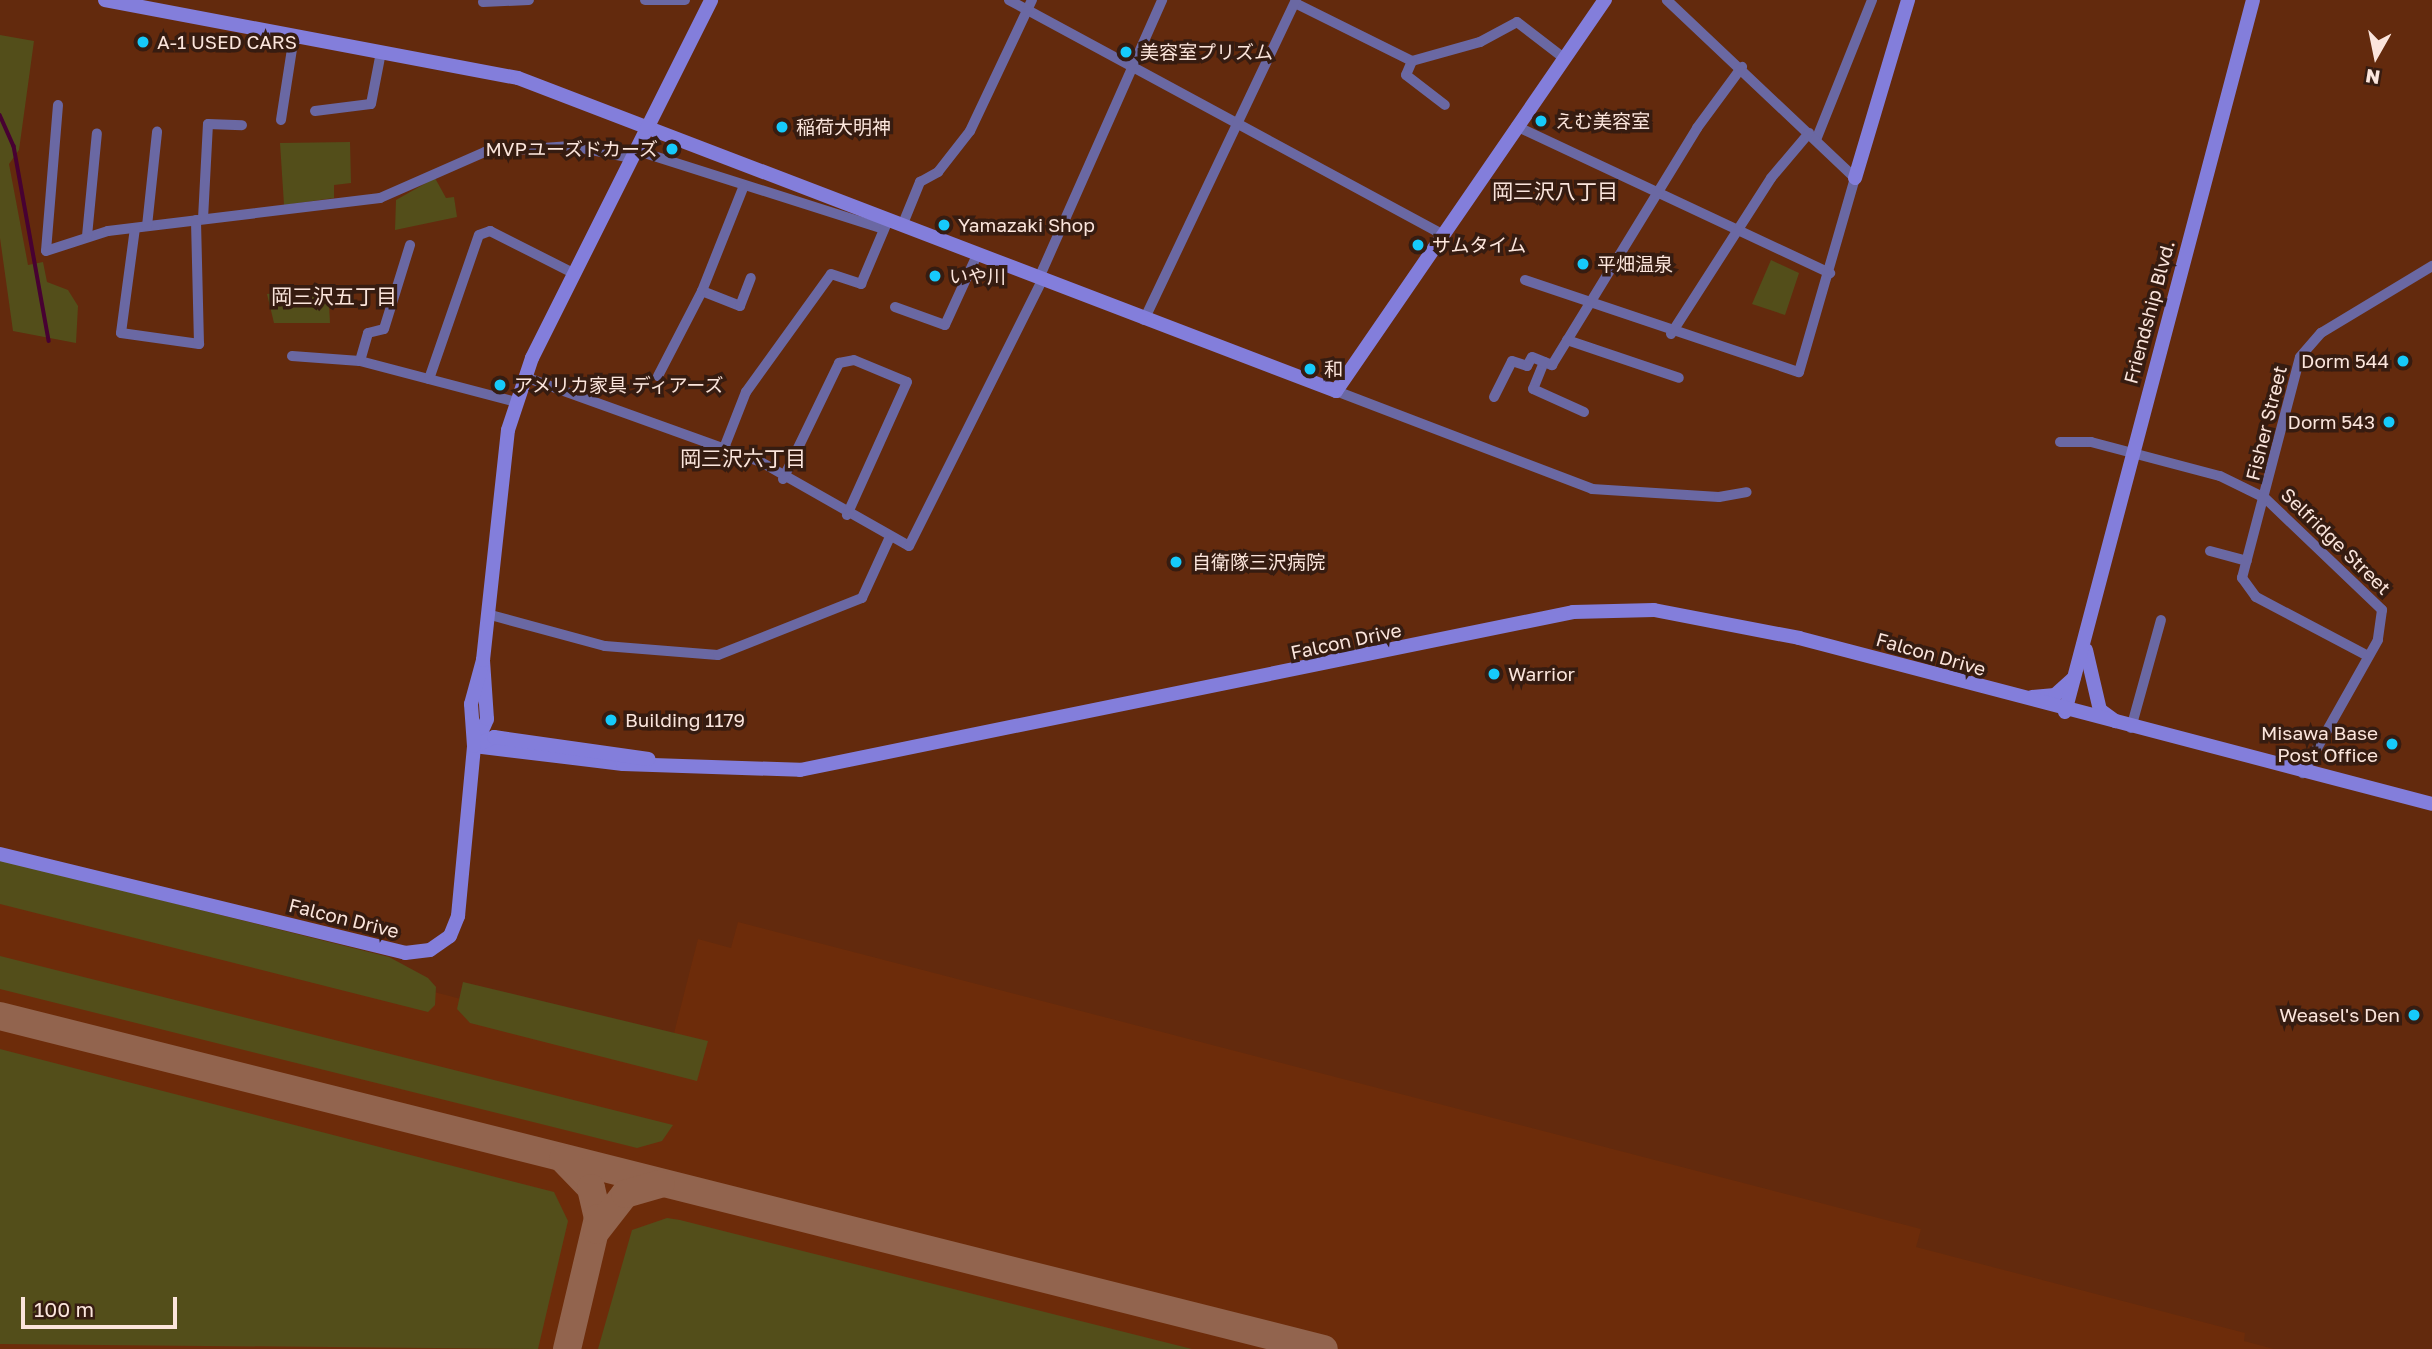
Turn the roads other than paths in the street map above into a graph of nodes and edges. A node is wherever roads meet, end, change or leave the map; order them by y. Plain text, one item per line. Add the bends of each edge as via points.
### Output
1 (105, 0) edge
2 (529, 0) edge
3 (645, 0) edge
4 (685, 0) edge
5 (704, 0) edge
6 (711, 0) edge
7 (1009, 0) edge
8 (1162, 0) edge
9 (1605, 0) edge
10 (1667, 0) edge
11 (1872, 0) edge
12 (1908, 0) edge
13 (2253, 0) edge
14 (1296, 1) edge
15 (484, 2) edge
16 (1030, 5) edge
17 (294, 36) junction
18 (381, 52) junction
19 (1564, 58) junction
20 (1412, 61) junction
21 (1742, 67) junction
22 (1132, 68) junction
23 (58, 105) dead end
24 (1445, 105) dead end
25 (315, 111) dead end
26 (281, 120) dead end
27 (242, 125) dead end
28 (1237, 125) junction
29 (1516, 126) junction
30 (647, 127) junction
31 (97, 132) dead end
32 (157, 132) dead end
33 (1812, 137) junction
34 (633, 154) junction
35 (1855, 178) junction
36 (743, 188) junction
37 (1662, 193) junction
38 (200, 220) junction
39 (892, 225) junction
40 (147, 226) junction
41 (135, 228) junction
42 (1738, 231) junction
43 (1442, 234) junction
44 (87, 236) junction
45 (410, 246) dead end
46 (976, 255) junction
47 (2432, 266) edge
48 (573, 273) junction
49 (1830, 273) junction
50 (751, 278) dead end
51 (1040, 279) junction
52 (1525, 280) dead end
53 (702, 291) junction
54 (895, 307) dead end
55 (1590, 307) junction
56 (1143, 320) junction
57 (1671, 334) junction
58 (1567, 340) junction
59 (292, 356) dead end
60 (360, 361) junction
61 (1544, 362) junction
62 (657, 376) dead end
63 (525, 377) junction
64 (1679, 378) dead end
65 (429, 379) junction
66 (1336, 391) junction
67 (1494, 397) dead end
68 (516, 402) junction
69 (1584, 412) dead end
70 (2060, 442) dead end
71 (724, 448) junction
72 (2131, 452) junction
73 (783, 478) junction
74 (1748, 492) dead end
75 (2265, 498) junction
76 (846, 515) junction
77 (889, 539) junction
78 (2210, 551) dead end
79 (2247, 561) junction
80 (487, 614) junction
81 (2161, 620) dead end
82 (2086, 634) junction
83 (2368, 656) junction
84 (484, 660) junction
85 (2074, 678) junction
86 (2016, 698) junction
87 (2065, 712) junction
88 (487, 719) junction
89 (2126, 727) junction
90 (504, 737) junction
91 (474, 746) junction
92 (680, 768) junction
93 (2303, 773) junction
94 (2432, 804) edge
95 (0, 854) edge

1 - 17 street
2 - 15 street
3 - 4 street
5 - 6 street
6 - 30 street
7 - 16 street
8 - 22 street
9 - 19 street
10 - 21 street
11 - 33 street
12 - 35 street
13 - 72 street, Friendship Blvd.
14 - 20 street
14 - 28 street
16 - 22 street
16 - 39 street via 970,131 938,172 920,182
17 - 18 street
17 - 26 street
18 - 25 street via 365,110
18 - 30 street via 487,69
19 - 20 street via 1517,22 1480,42
19 - 29 street
20 - 24 street via 1406,75
21 - 33 street
21 - 37 street via 1697,128
22 - 28 street
22 - 51 street
23 - 44 street via 46,251
27 - 38 street via 208,124
28 - 43 street
28 - 56 street
29 - 37 street
29 - 43 street
30 - 34 street
30 - 39 street
31 - 44 street
32 - 40 street
33 - 35 street
33 - 42 street
34 - 36 street
34 - 38 street via 571,146 485,152 380,198
34 - 48 street
35 - 49 street
36 - 39 street
36 - 53 street
37 - 42 street
37 - 55 street
38 - 40 street
38 - 41 street via 199,344 121,332
39 - 46 street
39 - 71 street via 861,284 831,274 746,392
40 - 41 street
41 - 44 street
42 - 49 street
42 - 57 street
43 - 66 street
45 - 60 street via 384,329 368,333
46 - 51 street
46 - 54 street via 945,325
47 - 75 street, Fisher Street via 2321,332 2300,357
48 - 63 street
48 - 65 street via 490,231 479,235
49 - 57 street via 1799,372
50 - 53 street via 740,306
51 - 56 street
51 - 77 street via 908,546
52 - 55 street
53 - 62 street
55 - 57 street
55 - 58 street
56 - 66 street
58 - 61 street via 1552,365
58 - 64 street
59 - 60 street
60 - 65 street
61 - 67 street via 1512,361
61 - 69 street via 1533,389
63 - 68 street
63 - 71 street
65 - 68 street
66 - 74 street via 1592,489 1719,497
68 - 80 street via 502,463
70 - 72 street, Selfridge Street
71 - 73 street
72 - 75 street, Selfridge Street via 2220,476
72 - 82 street, Friendship Blvd.
73 - 76 street
73 - 76 street via 839,363 854,360 907,382
75 - 79 street, Fisher Street
75 - 83 street, Selfridge Street via 2382,610 2384,627
76 - 77 street
77 - 80 street via 862,598 718,655 605,646
78 - 79 street
79 - 83 street via 2246,591
80 - 84 street
81 - 89 street
82 - 85 street, Friendship Blvd.
82 - 89 street, Friendship Blvd. via 2088,679 2100,710
83 - 93 street, Selfridge Street
84 - 88 street
84 - 91 street via 471,704
85 - 86 street via 2055,695
85 - 87 street, Friendship Blvd.
86 - 87 street, Falcon Drive
86 - 92 street, Falcon Drive via 1785,635 1654,610 1614,609 800,770
87 - 89 street
88 - 90 street
88 - 91 street
89 - 93 street
90 - 91 street
90 - 92 street, Falcon Drive via 617,751
91 - 92 street, Falcon Drive
91 - 95 street, Falcon Drive via 456,926 440,945 419,953
93 - 94 street

